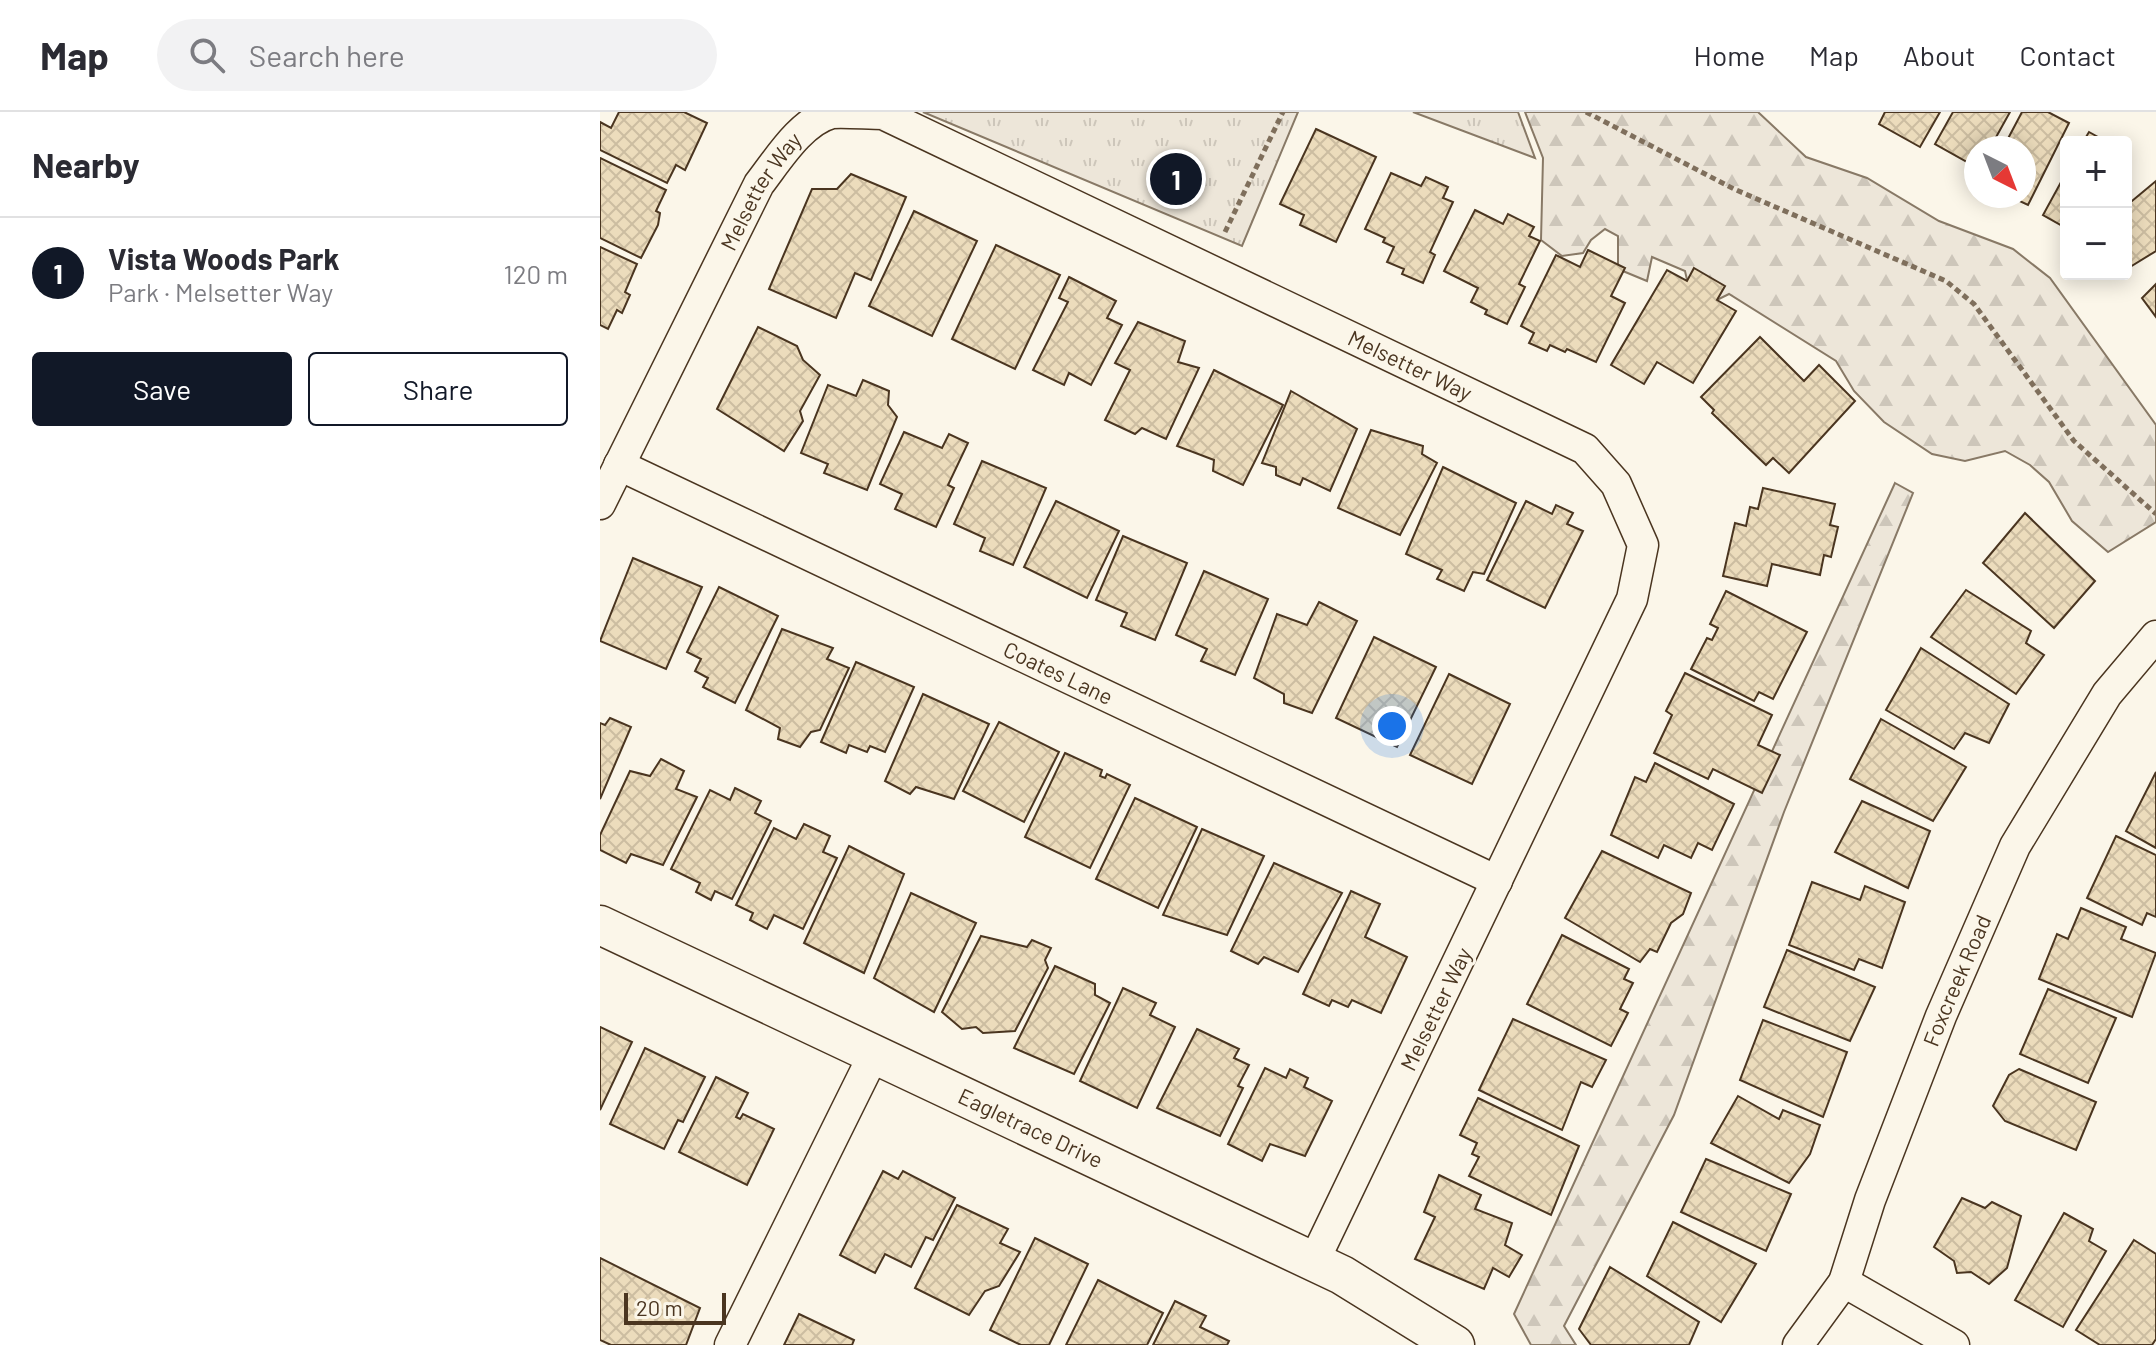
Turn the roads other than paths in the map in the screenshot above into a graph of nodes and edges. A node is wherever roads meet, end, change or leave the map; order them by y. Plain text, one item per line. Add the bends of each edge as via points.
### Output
1 (619, 465) junction
2 (600, 504) edge
3 (2156, 636) edge
4 (1497, 881) junction
5 (600, 925) edge
6 (874, 1054) junction
7 (1314, 1261) junction
8 (1844, 1282) junction
9 (730, 1345) edge
10 (1455, 1345) edge
11 (1798, 1345) edge
12 (1954, 1345) edge

1 - 2 street, Melsetter Way
1 - 4 street, Coates Lane
1 - 4 street, Melsetter Way via 759,184 815,121 832,113 883,114 1585,449 1616,484 1643,545 1632,599
3 - 8 street, Foxcreek Road via 2107,694 2015,846 1941,1016
4 - 7 street, Melsetter Way
5 - 6 street, Eagletrace Drive
6 - 7 street, Eagletrace Drive
6 - 9 street
7 - 10 street, Eagletrace Drive
8 - 11 street, Foxcreek Road
8 - 12 street

